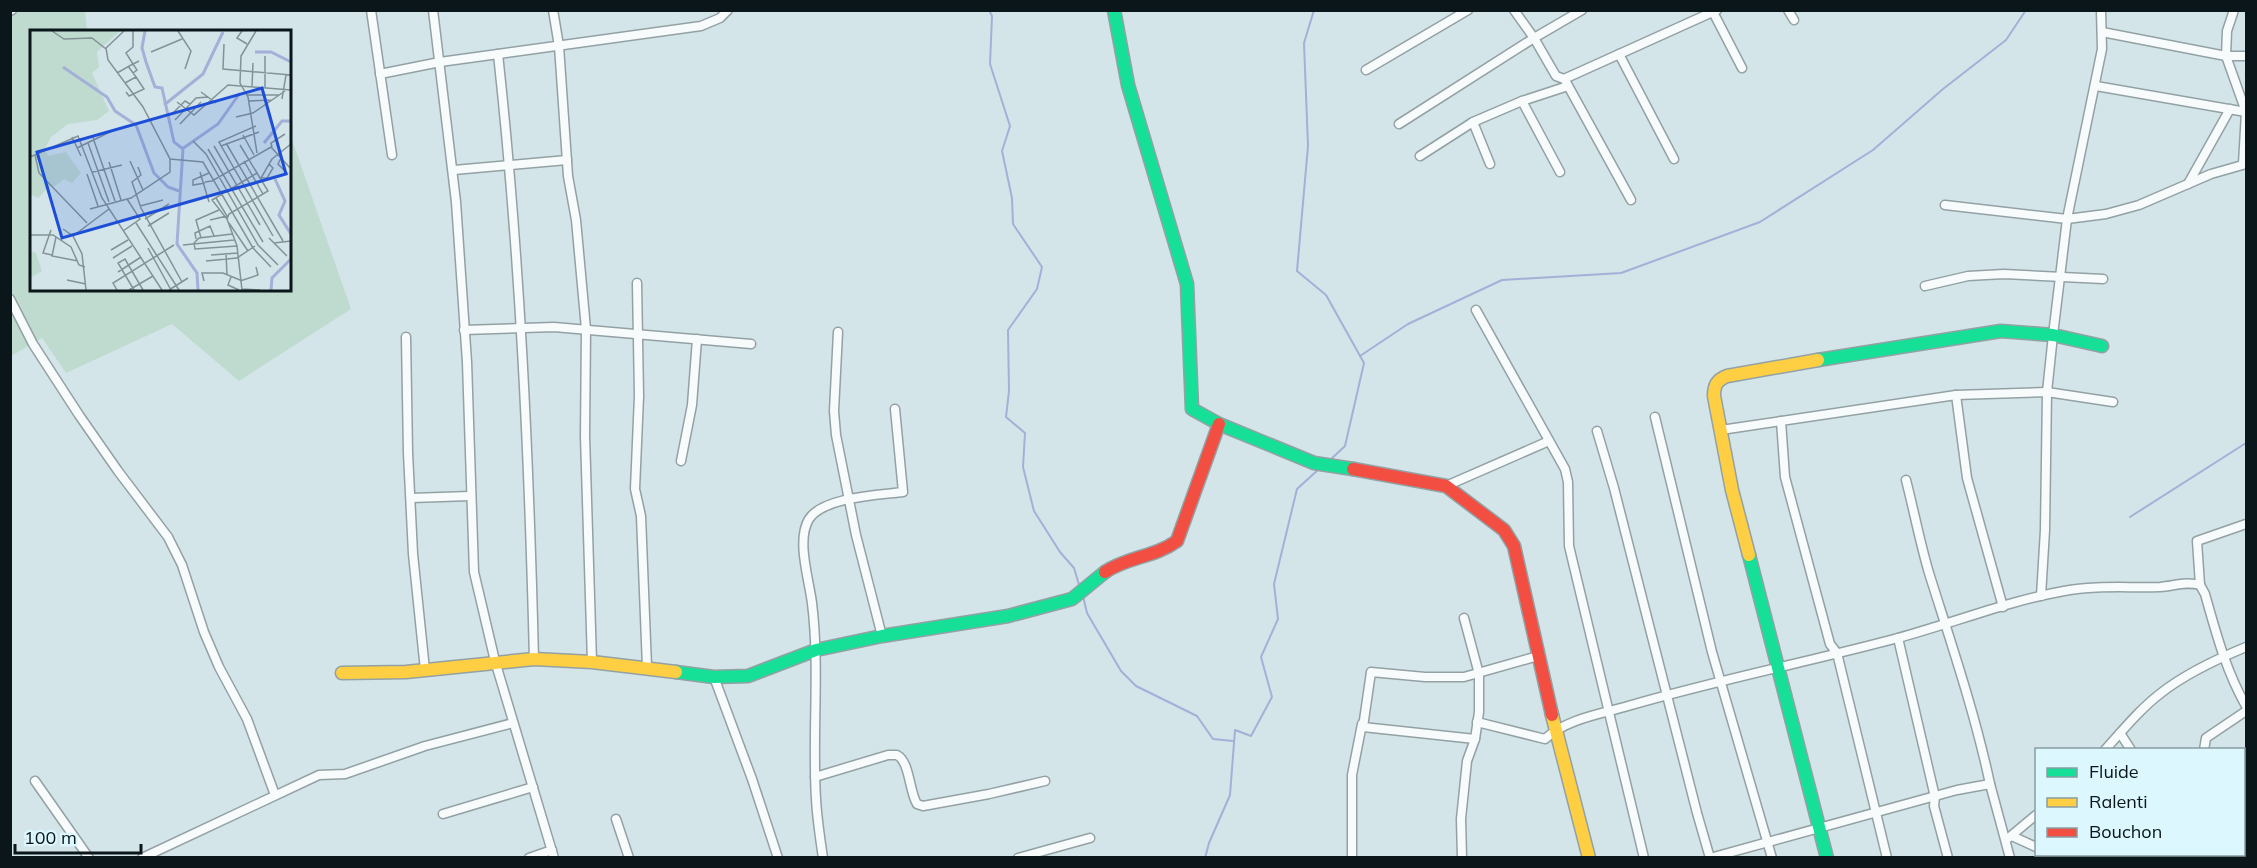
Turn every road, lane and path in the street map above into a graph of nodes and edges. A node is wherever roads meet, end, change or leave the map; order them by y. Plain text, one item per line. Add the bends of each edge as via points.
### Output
1 (371, 10) edge
2 (433, 10) edge
3 (553, 10) edge
4 (728, 10) edge
5 (1114, 10) edge
6 (1468, 10) edge
7 (1514, 10) edge
8 (1582, 10) edge
9 (1788, 10) edge
10 (2101, 10) edge
11 (2234, 10) edge
12 (1715, 11) edge
13 (1794, 20) dead end
14 (2102, 32) junction
15 (1534, 38) junction
16 (559, 46) junction
17 (498, 54) junction
18 (1619, 54) junction
19 (2226, 56) junction
20 (2247, 56) edge
21 (440, 62) junction
22 (1742, 68) dead end
23 (1365, 70) dead end
24 (380, 74) junction
25 (1566, 82) junction
26 (2096, 86) junction
27 (1522, 101) junction
28 (2230, 109) junction
29 (2246, 112) edge
30 (1473, 122) junction
31 (1399, 124) dead end
32 (392, 155) dead end
33 (1420, 156) dead end
34 (1674, 159) dead end
35 (567, 160) junction
36 (1490, 164) dead end
37 (2245, 164) edge
38 (509, 166) junction
39 (453, 170) junction
40 (1560, 172) dead end
41 (2188, 184) junction
42 (1630, 200) dead end
43 (1945, 205) dead end
44 (2067, 219) junction
45 (2060, 278) junction
46 (2103, 279) dead end
47 (638, 283) dead end
48 (1925, 285) dead end
49 (10, 299) edge
50 (1476, 310) dead end
51 (521, 328) junction
52 (586, 329) junction
53 (464, 330) junction
54 (838, 332) dead end
55 (638, 334) junction
56 (2053, 335) junction
57 (406, 337) dead end
58 (697, 339) junction
59 (751, 344) dead end
60 (2102, 345) dead end
61 (2047, 392) junction
62 (1956, 395) junction
63 (2113, 402) dead end
64 (896, 409) dead end
65 (1655, 417) dead end
66 (1781, 421) junction
67 (1219, 424) junction
68 (1721, 430) junction
69 (1597, 432) dead end
70 (1549, 441) junction
71 (681, 461) dead end
72 (1906, 480) dead end
73 (1446, 486) junction
74 (470, 496) junction
75 (411, 498) junction
76 (849, 500) junction
77 (2247, 524) edge
78 (2200, 585) junction
79 (2041, 596) junction
80 (2003, 607) junction
81 (1464, 618) dead end
82 (1946, 624) junction
83 (882, 636) junction
84 (1898, 638) junction
85 (2247, 647) edge
86 (816, 650) junction
87 (1837, 653) junction
88 (1538, 656) junction
89 (2223, 656) junction
90 (534, 659) junction
91 (495, 661) junction
92 (592, 662) junction
93 (647, 667) junction
94 (1778, 668) junction
95 (424, 670) junction
96 (342, 673) dead end
97 (1479, 674) junction
98 (714, 677) junction
99 (1722, 682) junction
100 (1667, 695) junction
101 (2247, 706) edge
102 (1609, 711) junction
103 (2247, 711) edge
104 (1477, 722) junction
105 (513, 723) junction
106 (1362, 724) junction
107 (1555, 729) junction
108 (2120, 733) junction
109 (1475, 739) junction
110 (2107, 748) edge
111 (2130, 748) edge
112 (2204, 748) edge
113 (815, 777) junction
114 (35, 781) dead end
115 (1045, 781) dead end
116 (1990, 784) junction
117 (533, 787) junction
118 (274, 795) junction
119 (1935, 797) junction
120 (1875, 812) junction
121 (442, 814) dead end
122 (2035, 817) edge
123 (616, 819) dead end
124 (1819, 827) junction
125 (1090, 838) dead end
126 (2009, 838) junction
127 (1768, 840) junction
128 (2035, 846) edge
129 (553, 854) edge
130 (89, 858) edge
131 (142, 858) edge
132 (529, 858) edge
133 (629, 858) edge
134 (778, 858) edge
135 (823, 858) edge
136 (1018, 858) edge
137 (1352, 858) edge
138 (1462, 858) edge
139 (1589, 858) edge
140 (1644, 858) edge
141 (1710, 858) edge
142 (1772, 858) edge
143 (1827, 858) edge
144 (1887, 858) edge
145 (1947, 858) edge
146 (2010, 858) edge

1 - 24 street
2 - 21 street
3 - 16 street
4 - 16 street via 701,26
5 - 67 street via 1128,85 1187,284 1191,404 1197,413
6 - 23 street
7 - 15 street
8 - 15 street
9 - 13 street
10 - 14 street
11 - 19 street via 2227,31
12 - 18 street
12 - 22 street
14 - 19 street
14 - 26 street
15 - 25 street via 1556,76
15 - 31 street
16 - 17 street
16 - 35 street
17 - 21 street
17 - 38 street
18 - 25 street
18 - 34 street
19 - 20 street
19 - 29 street
21 - 24 street
21 - 39 street
24 - 32 street
25 - 27 street
25 - 42 street
26 - 28 street
26 - 44 street
27 - 30 street
27 - 40 street
28 - 29 street
28 - 41 street
29 - 37 street
30 - 33 street
30 - 36 street
35 - 38 street
35 - 52 street
37 - 41 street
38 - 39 street
38 - 51 street
39 - 53 street
41 - 44 street via 2139,205
43 - 44 street
44 - 45 street
45 - 46 street
45 - 48 street via 2004,274
45 - 56 street
47 - 55 street
49 - 118 street via 33,344 79,415 168,537 219,667 247,719
50 - 70 street
51 - 52 street
51 - 53 street
51 - 90 street
52 - 55 street
52 - 92 street
53 - 74 street
54 - 76 street via 834,411
55 - 58 street
55 - 93 street via 635,489 644,547
56 - 60 street
56 - 61 street
56 - 68 street via 2001,331 1723,377 1713,389
57 - 75 street
58 - 59 street
58 - 71 street via 692,405
61 - 62 street
61 - 63 street
61 - 79 street
62 - 66 street
62 - 80 street via 1967,478
64 - 76 street via 903,492
65 - 99 street via 1698,602
66 - 68 street
66 - 87 street via 1785,477 1830,644
67 - 73 street via 1314,463
67 - 83 street via 1172,546 1107,570 1072,599 1008,616
68 - 94 street via 1732,490
69 - 100 street
70 - 73 street
70 - 102 street via 1568,482 1569,546
72 - 82 street
73 - 88 street via 1482,513 1514,546
74 - 75 street
74 - 91 street via 474,572
75 - 95 street
76 - 83 street
76 - 86 street via 816,511 803,537
77 - 78 street via 2197,541
78 - 79 street via 2190,582 2095,587
78 - 89 street
79 - 80 street
80 - 82 street
81 - 97 street
82 - 84 street
82 - 116 street
83 - 86 street
84 - 87 street
84 - 119 street
85 - 89 street
86 - 98 street via 748,676
86 - 113 street
87 - 94 street
87 - 120 street
88 - 97 street
88 - 107 street
89 - 101 street
89 - 108 street via 2162,692
90 - 91 street
90 - 92 street
91 - 95 street
91 - 105 street
92 - 93 street
93 - 98 street
94 - 99 street
94 - 124 street
95 - 96 street
97 - 104 street
97 - 106 street via 1425,677 1371,672
98 - 134 street
99 - 100 street
99 - 127 street
100 - 102 street
100 - 141 street
102 - 107 street
102 - 140 street
103 - 112 street via 2206,738
104 - 107 street via 1545,739
104 - 109 street
105 - 117 street
105 - 118 street via 425,746 345,774 319,775
106 - 109 street via 1366,728
106 - 137 street via 1352,775
107 - 139 street
108 - 110 street
108 - 111 street
109 - 138 street via 1467,761
113 - 115 street via 897,755 904,761 912,795 917,804 924,806
113 - 135 street
114 - 130 street
116 - 119 street
116 - 126 street
117 - 121 street
117 - 129 street
118 - 131 street
119 - 120 street
119 - 145 street
120 - 124 street
120 - 144 street
122 - 126 street
123 - 133 street
124 - 127 street
124 - 143 street
125 - 136 street
126 - 128 street
126 - 146 street
127 - 141 street
127 - 142 street
129 - 132 street

